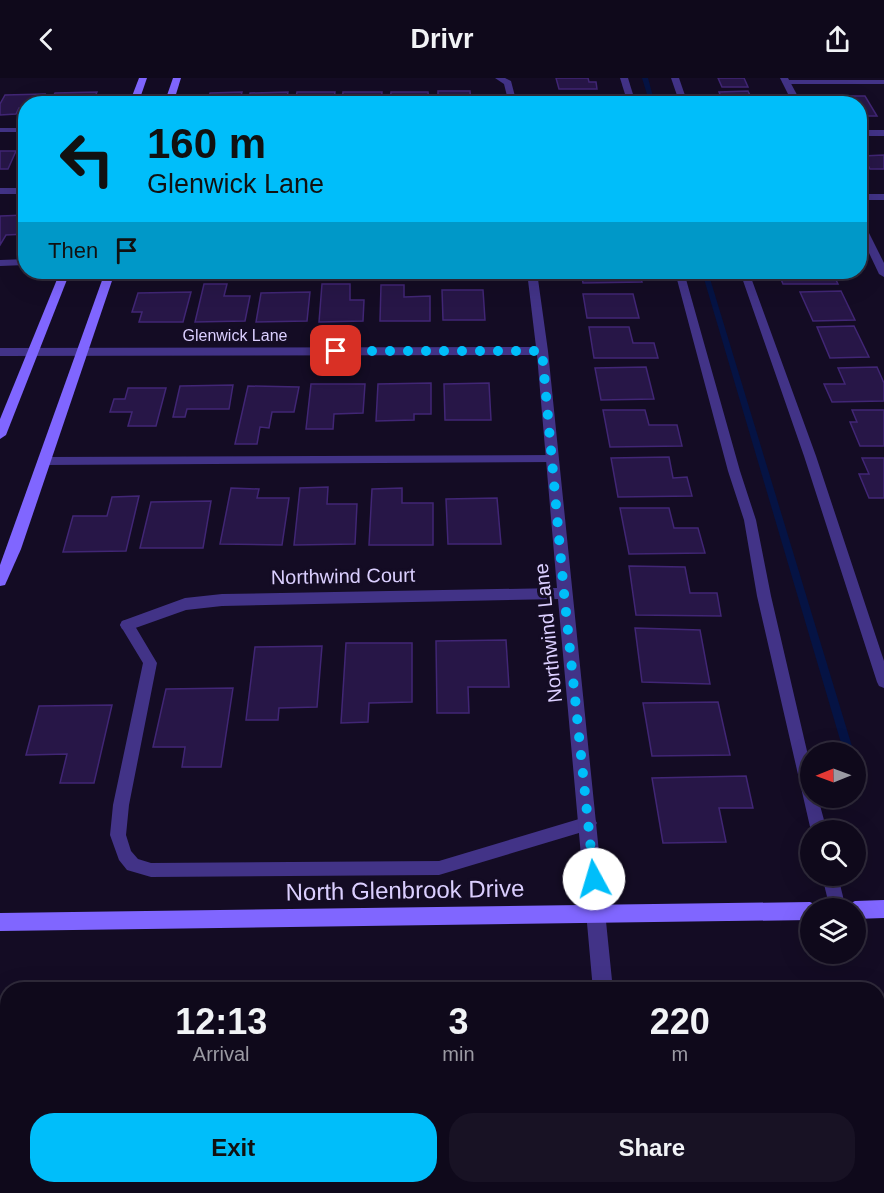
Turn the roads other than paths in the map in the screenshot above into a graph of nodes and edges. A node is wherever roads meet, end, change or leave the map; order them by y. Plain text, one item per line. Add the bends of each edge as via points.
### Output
1 (143, 78) edge
2 (177, 78) edge
3 (624, 78) edge
4 (675, 78) edge
5 (502, 79) edge
6 (785, 80) edge
7 (884, 82) edge
8 (136, 96) edge
9 (171, 96) edge
10 (509, 96) edge
11 (630, 96) edge
12 (681, 96) edge
13 (794, 96) edge
14 (0, 130) edge
15 (18, 130) edge
16 (867, 133) edge
17 (884, 133) edge
18 (0, 191) edge
19 (18, 191) edge
20 (867, 197) edge
21 (884, 197) edge
22 (867, 239) edge
23 (0, 262) edge
24 (18, 262) edge
25 (883, 271) edge
26 (62, 279) edge
27 (108, 279) edge
28 (533, 279) edge
29 (681, 279) edge
30 (747, 279) edge
31 (542, 351) junction
32 (0, 352) edge
33 (33, 352) junction
34 (83, 352) junction
35 (0, 435) edge
36 (552, 459) junction
37 (45, 461) junction
38 (0, 581) edge
39 (564, 593) junction
40 (127, 625) joint
41 (884, 682) edge
42 (800, 753) edge
43 (589, 823) junction
44 (884, 909) edge
45 (866, 910) edge
46 (800, 911) edge
47 (597, 913) junction
48 (0, 922) edge
49 (602, 982) edge

1 - 8 main road
2 - 9 main road
3 - 11 lane
4 - 12 lane
5 - 10 street
6 - 7 lane
6 - 13 street
14 - 15 lane
16 - 17 street
18 - 19 street
20 - 21 lane
22 - 25 street
23 - 24 lane
26 - 33 main road
27 - 34 main road
28 - 31 street, Northwind Lane
29 - 42 lane via 750,520
30 - 41 lane
31 - 34 street, Glenwick Lane
31 - 36 street, Northwind Lane
32 - 33 street, Glenwick Lane
33 - 34 street, Glenwick Lane
33 - 35 main road
34 - 37 main road
36 - 37 lane
36 - 39 street, Northwind Lane
37 - 38 main road
39 - 40 street, Northwind Court via 222,600 185,604
39 - 43 street, Northwind Lane
40 - 43 lane via 150,663 118,835 133,865 151,870 438,868
43 - 47 street, Northwind Lane
44 - 45 main road
46 - 47 main road, North Glenbrook Drive
47 - 48 main road, North Glenbrook Drive
47 - 49 street, Northwind Lane

